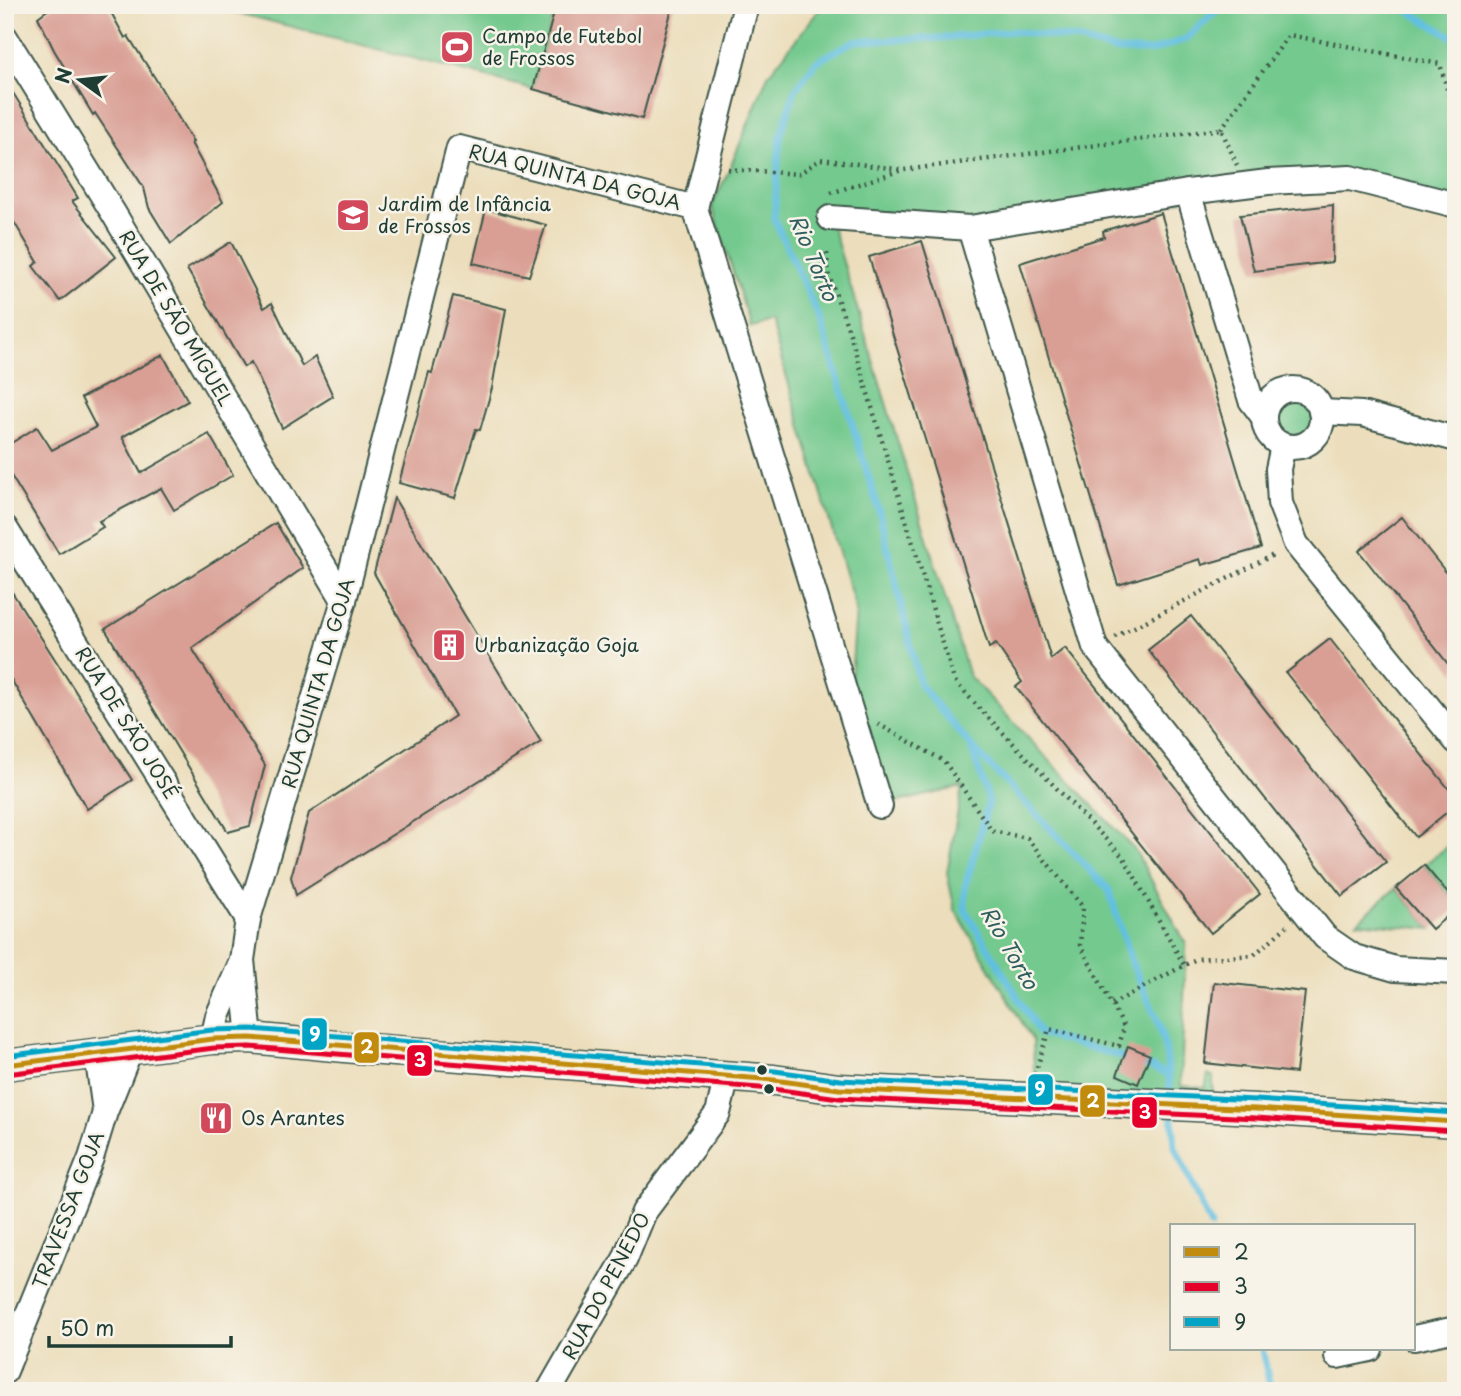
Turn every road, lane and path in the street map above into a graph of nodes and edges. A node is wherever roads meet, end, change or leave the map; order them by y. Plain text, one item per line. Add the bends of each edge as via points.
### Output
1 (746, 5) edge
2 (5, 37) edge
3 (1456, 121) edge
4 (1221, 129) junction
5 (904, 170) junction
6 (748, 171) dead end
7 (1245, 184) junction
8 (1188, 192) junction
9 (1456, 205) edge
10 (695, 208) junction
11 (830, 218) joint
12 (970, 228) junction
13 (827, 253) dead end
14 (1321, 412) junction
15 (1263, 416) junction
16 (1456, 439) edge
17 (1283, 446) junction
18 (5, 528) edge
19 (1296, 544) junction
20 (344, 600) junction
21 (1095, 647) junction
22 (849, 707) junction
23 (1456, 741) edge
24 (880, 806) dead end
25 (1304, 912) junction
26 (248, 919) junction
27 (242, 960) junction
28 (1184, 965) junction
29 (1456, 972) edge
30 (1112, 1004) junction
31 (250, 1038) junction
32 (213, 1039) junction
33 (130, 1049) junction
34 (97, 1054) junction
35 (5, 1065) edge
36 (727, 1076) junction
37 (1032, 1085) dead end
38 (105, 1112) junction
39 (1456, 1122) edge
40 (1456, 1329) edge
41 (1416, 1338) edge
42 (1365, 1350) edge
43 (1337, 1356) dead end
44 (5, 1371) edge
45 (549, 1391) edge

1 - 10 street
2 - 20 street, RUA DE SÃO MIGUEL
3 - 4 path via 1440,64 1289,34
4 - 5 path
4 - 7 path
5 - 6 path via 820,159 799,174
5 - 11 path via 831,192
7 - 8 street
7 - 9 street via 1350,178
8 - 12 street
8 - 15 street via 1251,400
10 - 20 street, RUA QUINTA DA GOJA via 460,148
10 - 22 street, RUA QUINTA DA GOJA
11 - 12 street
12 - 21 street
13 - 28 path via 828,273 954,680 1124,858
14 - 15 street via 1312,396 1286,389 1270,399
14 - 16 street via 1362,414
14 - 17 street via 1320,429 1309,443
15 - 17 street via 1268,435
17 - 19 street via 1278,469 1280,503
18 - 26 street, RUA DE SÃO JOSÉ
19 - 21 path
19 - 23 street
20 - 26 street, RUA QUINTA DA GOJA
21 - 25 street
22 - 24 street, RUA QUINTA DA GOJA
22 - 30 path via 944,761 992,831 1027,838 1083,907 1080,946
25 - 28 path via 1254,955 1196,959
25 - 29 street via 1325,937 1354,957 1395,969
26 - 27 street, RUA QUINTA DA GOJA
27 - 31 street, RUA QUINTA DA GOJA
27 - 32 street, RUA QUINTA DA GOJA
28 - 30 path
30 - 37 path via 1124,1027 1119,1046 1049,1029
31 - 32 main road
31 - 36 main road
32 - 33 main road
33 - 34 main road
33 - 38 street, TRAVESSA GOJA
34 - 35 main road
34 - 38 street
36 - 39 main road via 839,1089
36 - 45 street, RUA DO PENEDO via 719,1113 644,1212 625,1259
38 - 44 street, TRAVESSA GOJA via 91,1158
40 - 41 street
42 - 43 street

